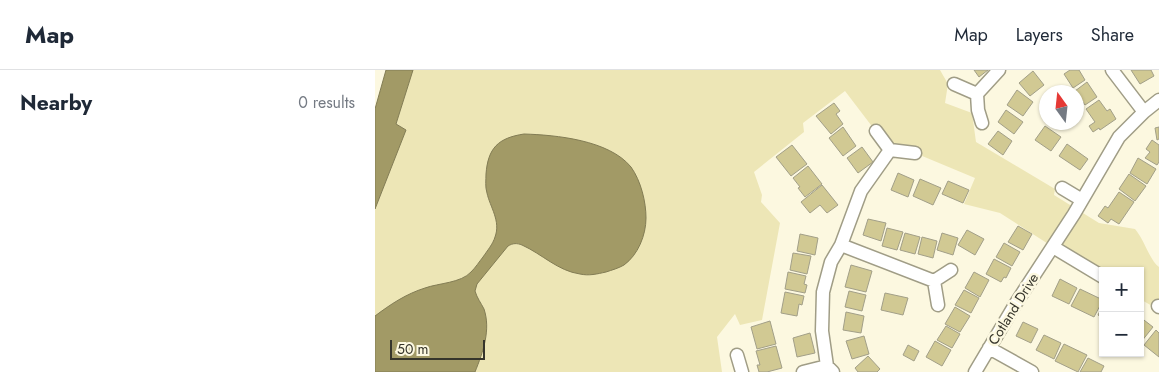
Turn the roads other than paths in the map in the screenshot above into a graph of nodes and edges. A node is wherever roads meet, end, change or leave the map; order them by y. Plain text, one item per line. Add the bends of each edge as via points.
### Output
1 (999, 70) edge
2 (1112, 70) edge
3 (954, 84) dead end
4 (977, 94) junction
5 (1159, 100) edge
6 (1144, 112) junction
7 (982, 123) dead end
8 (875, 130) dead end
9 (890, 150) junction
10 (915, 153) dead end
11 (1062, 188) dead end
12 (1082, 200) junction
13 (841, 244) junction
14 (1053, 247) junction
15 (951, 270) dead end
16 (1099, 275) edge
17 (934, 280) junction
18 (938, 305) dead end
19 (989, 348) junction
20 (737, 355) dead end
21 (830, 369) edge
22 (742, 372) edge
23 (803, 372) edge
24 (975, 372) edge
25 (1032, 372) edge

1 - 4 street
2 - 6 street
3 - 4 street
4 - 7 street
5 - 6 street, Cotland Drive
6 - 12 street, Cotland Drive via 1119,137
8 - 9 street
9 - 10 street
9 - 13 street via 861,191
11 - 12 street
12 - 14 street, Cotland Drive
13 - 17 street
13 - 21 street via 831,262 823,292 822,331
14 - 16 street
14 - 19 street, Cotland Drive
15 - 17 street
17 - 18 street
19 - 24 street, Cotland Drive
19 - 25 street
20 - 22 street
21 - 23 street

